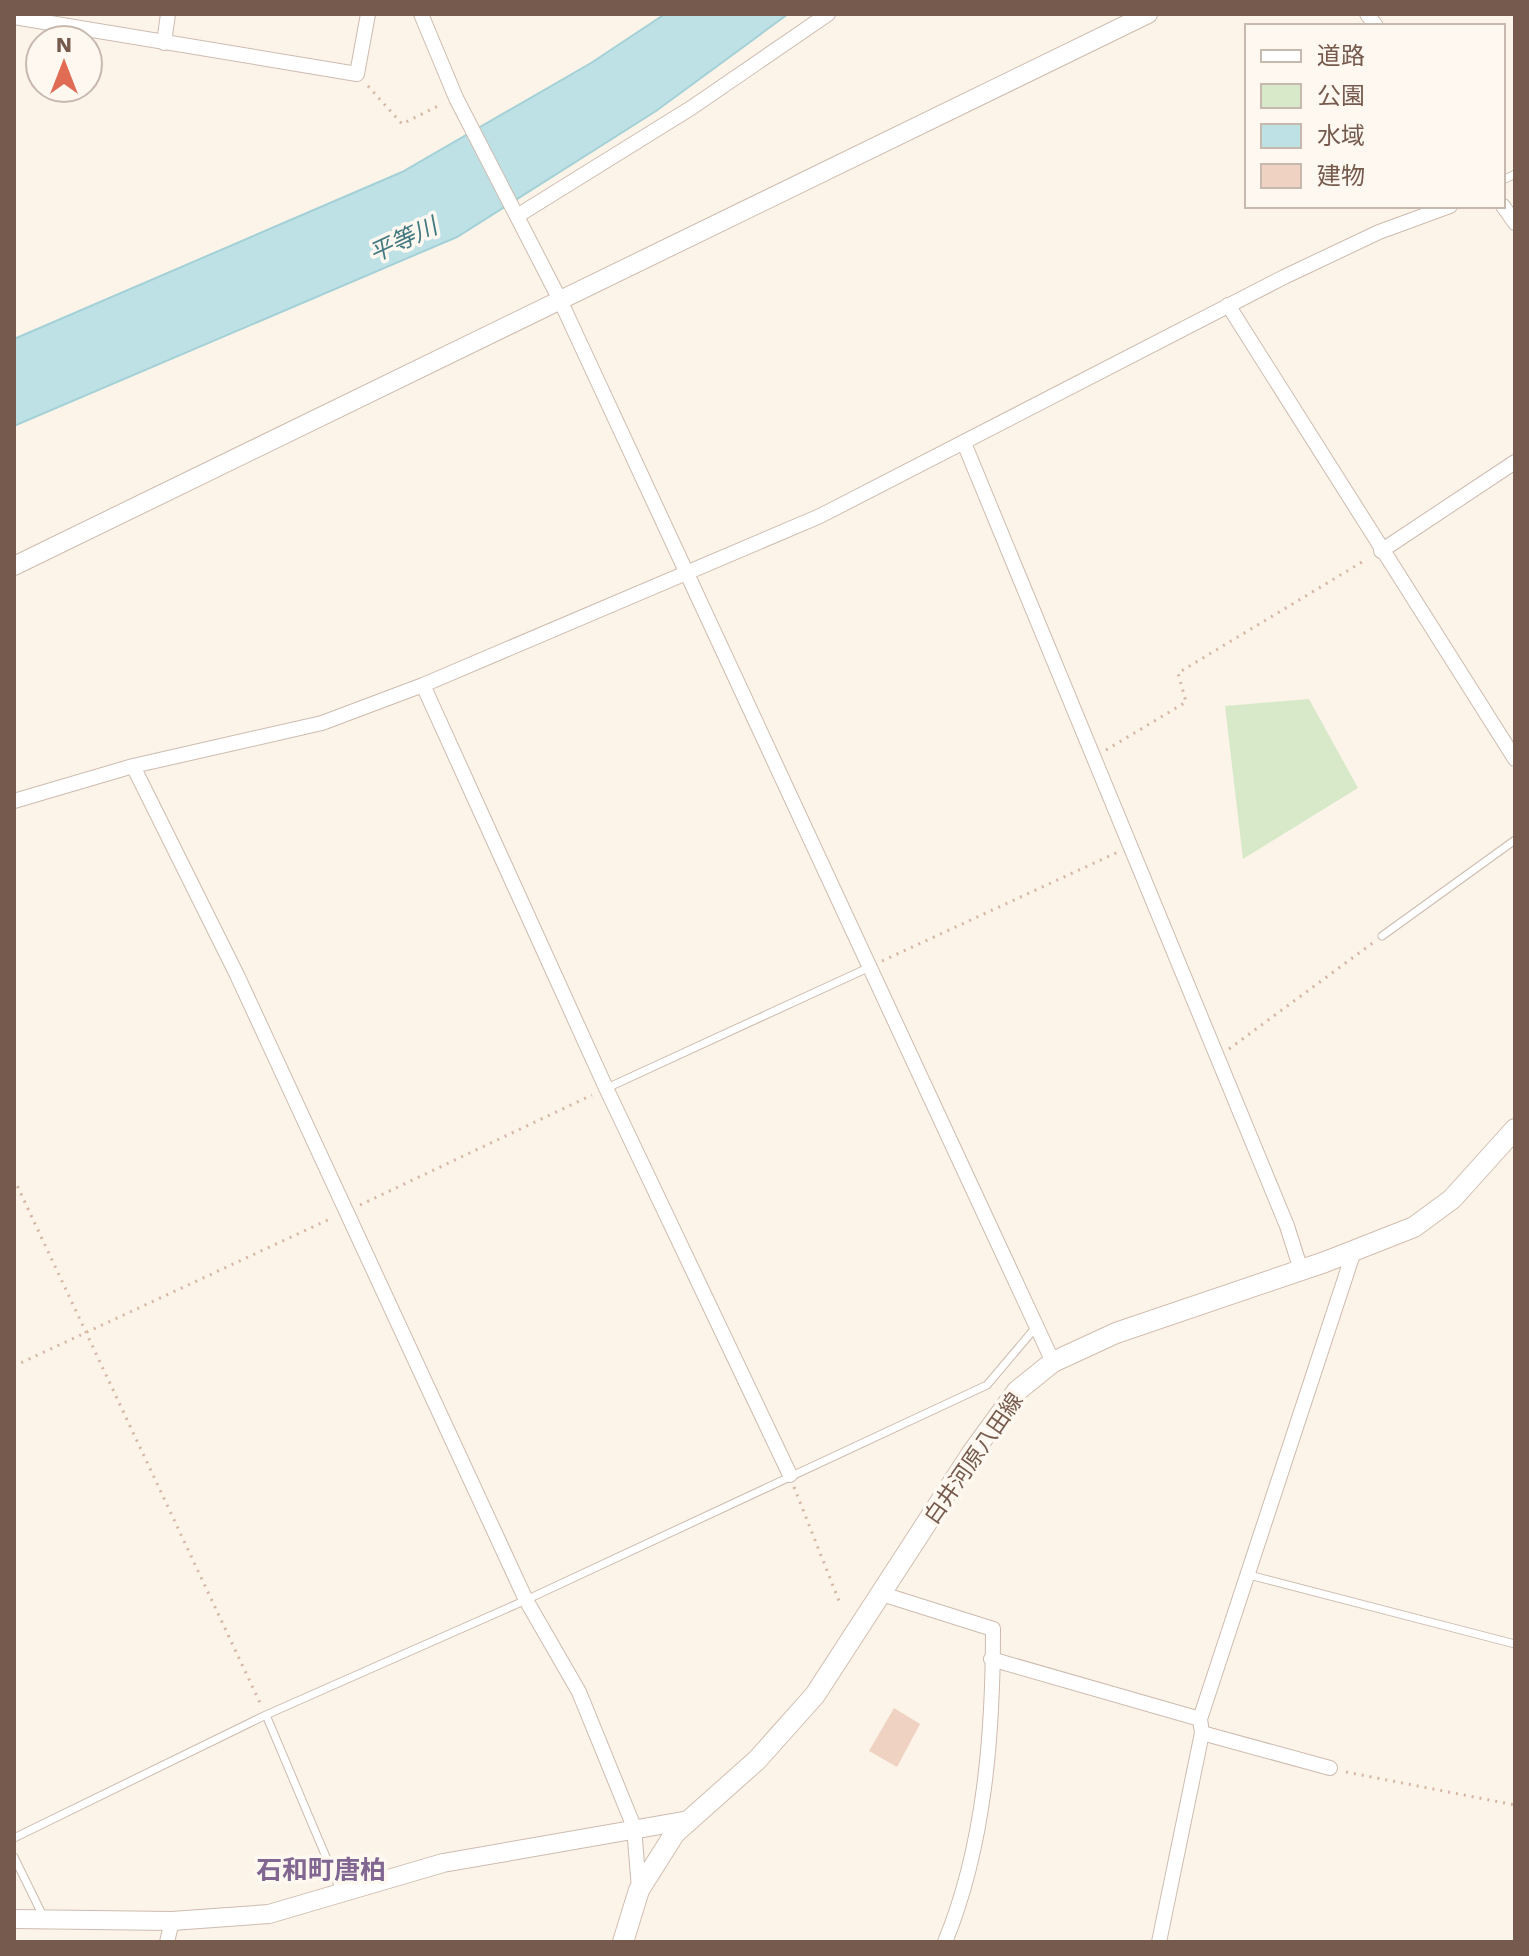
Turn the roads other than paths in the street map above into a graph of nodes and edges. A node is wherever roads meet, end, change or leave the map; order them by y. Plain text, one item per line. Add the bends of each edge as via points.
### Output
1 (168, 14) edge
2 (368, 14) edge
3 (421, 14) edge
4 (828, 14) edge
5 (1148, 14) edge
6 (14, 17) edge
7 (164, 43) junction
8 (1445, 208) edge
9 (515, 213) junction
10 (560, 300) junction
11 (1228, 305) junction
12 (964, 443) junction
13 (1515, 462) edge
14 (1381, 551) junction
15 (14, 566) edge
16 (688, 573) junction
17 (423, 685) junction
18 (1515, 759) edge
19 (133, 766) junction
20 (14, 801) edge
21 (1515, 840) edge
22 (1382, 936) road end
23 (870, 967) junction
24 (606, 1088) junction
25 (1512, 1137) edge
26 (1354, 1251) junction
27 (1301, 1270) junction
28 (1037, 1326) junction
29 (1053, 1362) junction
30 (790, 1475) junction
31 (1249, 1575) junction
32 (882, 1594) junction
33 (526, 1600) junction
34 (1515, 1644) edge
35 (991, 1659) junction
36 (266, 1715) junction
37 (1201, 1726) junction
38 (1330, 1768) road end
39 (689, 1820) junction
40 (634, 1827) junction
41 (14, 1838) edge
42 (14, 1857) edge
43 (639, 1890) junction
44 (340, 1891) junction
45 (14, 1919) edge
46 (45, 1919) junction
47 (172, 1921) junction
48 (167, 1942) edge
49 (623, 1942) edge
50 (945, 1942) edge
51 (1159, 1942) edge

1 - 7 street
2 - 7 street via 357,74
3 - 9 street via 456,98
4 - 9 street via 691,108
5 - 10 street
6 - 7 street
8 - 11 street via 1379,232
9 - 10 street
10 - 15 street
10 - 16 street
11 - 12 street
11 - 14 street
12 - 16 street via 820,516
12 - 27 street
13 - 14 street
14 - 18 street
16 - 17 street
16 - 23 street
17 - 19 street via 322,723
17 - 24 street
19 - 20 street
19 - 33 street via 237,975
21 - 22 lane
23 - 24 lane
23 - 28 street
24 - 30 street
25 - 26 main road, 白井河原八田線 via 1433,1216
26 - 27 main road, 白井河原八田線
26 - 31 street
27 - 29 main road, 白井河原八田線 via 1116,1333
28 - 29 street
28 - 30 lane via 987,1385
29 - 32 main road, 白井河原八田線 via 1017,1391 995,1418
30 - 33 lane
31 - 34 lane
31 - 37 street
32 - 35 street via 993,1629
32 - 39 main road, 白井河原八田線 via 795,1721
33 - 36 lane
33 - 40 street via 579,1692
35 - 37 street
35 - 50 street via 987,1756 976,1840
36 - 41 lane
36 - 44 lane
37 - 38 street
37 - 51 street
39 - 40 street
39 - 43 main road, 白井河原八田線 via 653,1863
40 - 43 street
40 - 44 street via 443,1863
42 - 46 lane
43 - 49 main road, 白井河原八田線
44 - 47 street via 269,1914
45 - 46 street
46 - 47 street
47 - 48 street

